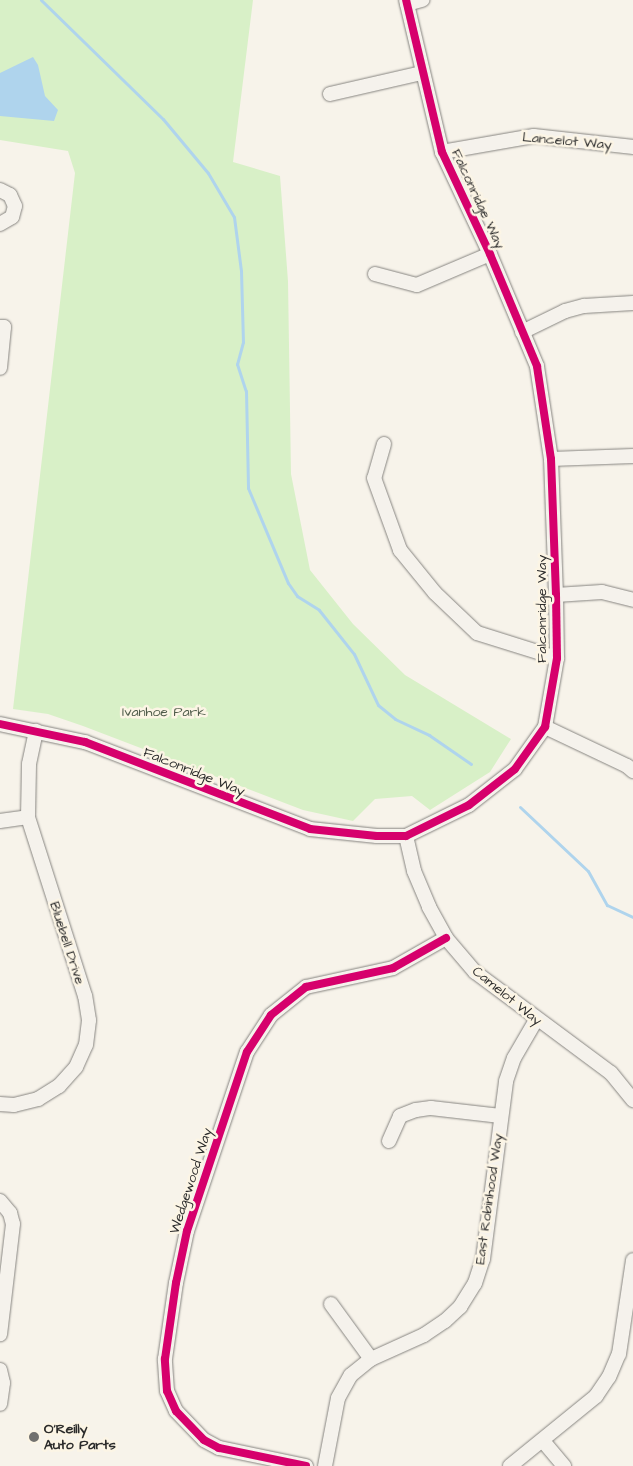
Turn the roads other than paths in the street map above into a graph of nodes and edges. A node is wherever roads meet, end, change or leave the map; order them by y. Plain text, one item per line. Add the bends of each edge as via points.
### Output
1 (422, 0) edge
2 (406, 2) edge
3 (422, 73) junction
4 (330, 94) dead end
5 (633, 147) edge
6 (442, 152) junction
7 (0, 190) edge
8 (0, 224) edge
9 (490, 254) junction
10 (375, 274) dead end
11 (633, 303) edge
12 (0, 327) edge
13 (522, 332) junction
14 (0, 368) edge
15 (384, 444) dead end
16 (633, 456) edge
17 (551, 459) junction
18 (556, 595) junction
19 (633, 600) edge
20 (557, 658) junction
21 (0, 724) edge
22 (545, 727) junction
23 (36, 731) junction
24 (633, 772) edge
25 (28, 817) junction
26 (0, 821) edge
27 (406, 836) junction
28 (446, 938) junction
29 (536, 1020) junction
30 (633, 1100) edge
31 (0, 1104) edge
32 (501, 1116) junction
33 (390, 1140) dead end
34 (0, 1202) edge
35 (633, 1260) edge
36 (332, 1304) dead end
37 (0, 1334) edge
38 (370, 1359) junction
39 (0, 1370) edge
40 (0, 1404) edge
41 (543, 1441) junction
42 (306, 1466) edge
43 (325, 1466) edge
44 (510, 1466) edge
45 (564, 1466) edge

1 - 2 street
2 - 3 street, Falconridge Way
3 - 4 street
3 - 6 street, Falconridge Way
5 - 6 street, Lancelot Way via 534,136
6 - 9 street, Falconridge Way
7 - 8 street via 10,195 15,206 12,217
9 - 10 street via 416,284
9 - 13 street, Falconridge Way
11 - 13 street via 584,306 565,311
12 - 14 street via 4,327
13 - 17 street, Falconridge Way via 537,366
15 - 20 street via 374,478 400,550 435,593 477,633
16 - 17 street
17 - 18 street, Falconridge Way
18 - 19 street via 602,592
18 - 20 street, Falconridge Way
20 - 22 street, Falconridge Way
21 - 23 street, Falconridge Way
22 - 24 street
22 - 27 street, Falconridge Way via 508,775 469,806
23 - 25 street, Bluebell Drive via 29,764
23 - 27 street, Falconridge Way via 85,742 310,829
25 - 26 street
25 - 31 street, Bluebell Drive via 85,996 89,1020 86,1045 76,1067 59,1086 38,1099 14,1105
27 - 28 street, Camelot Way via 414,871
28 - 29 street, Camelot Way via 475,972
28 - 42 street, Wedgewood Way via 393,968 306,987 271,1015 247,1052 188,1231 176,1283 165,1359 167,1391 176,1411 194,1432 219,1448
29 - 30 street, Camelot Way via 611,1073
29 - 32 street, East Robinhood Way via 514,1058
32 - 33 street via 431,1108 416,1110 400,1116
32 - 38 street, East Robinhood Way via 483,1259 475,1283 460,1307 445,1321 424,1335
34 - 37 street via 10,1213 13,1224
35 - 41 street via 619,1354 609,1377 596,1396
36 - 38 street
38 - 43 street, East Robinhood Way via 351,1375 338,1398
39 - 40 street via 3,1383
41 - 44 street
41 - 45 street

